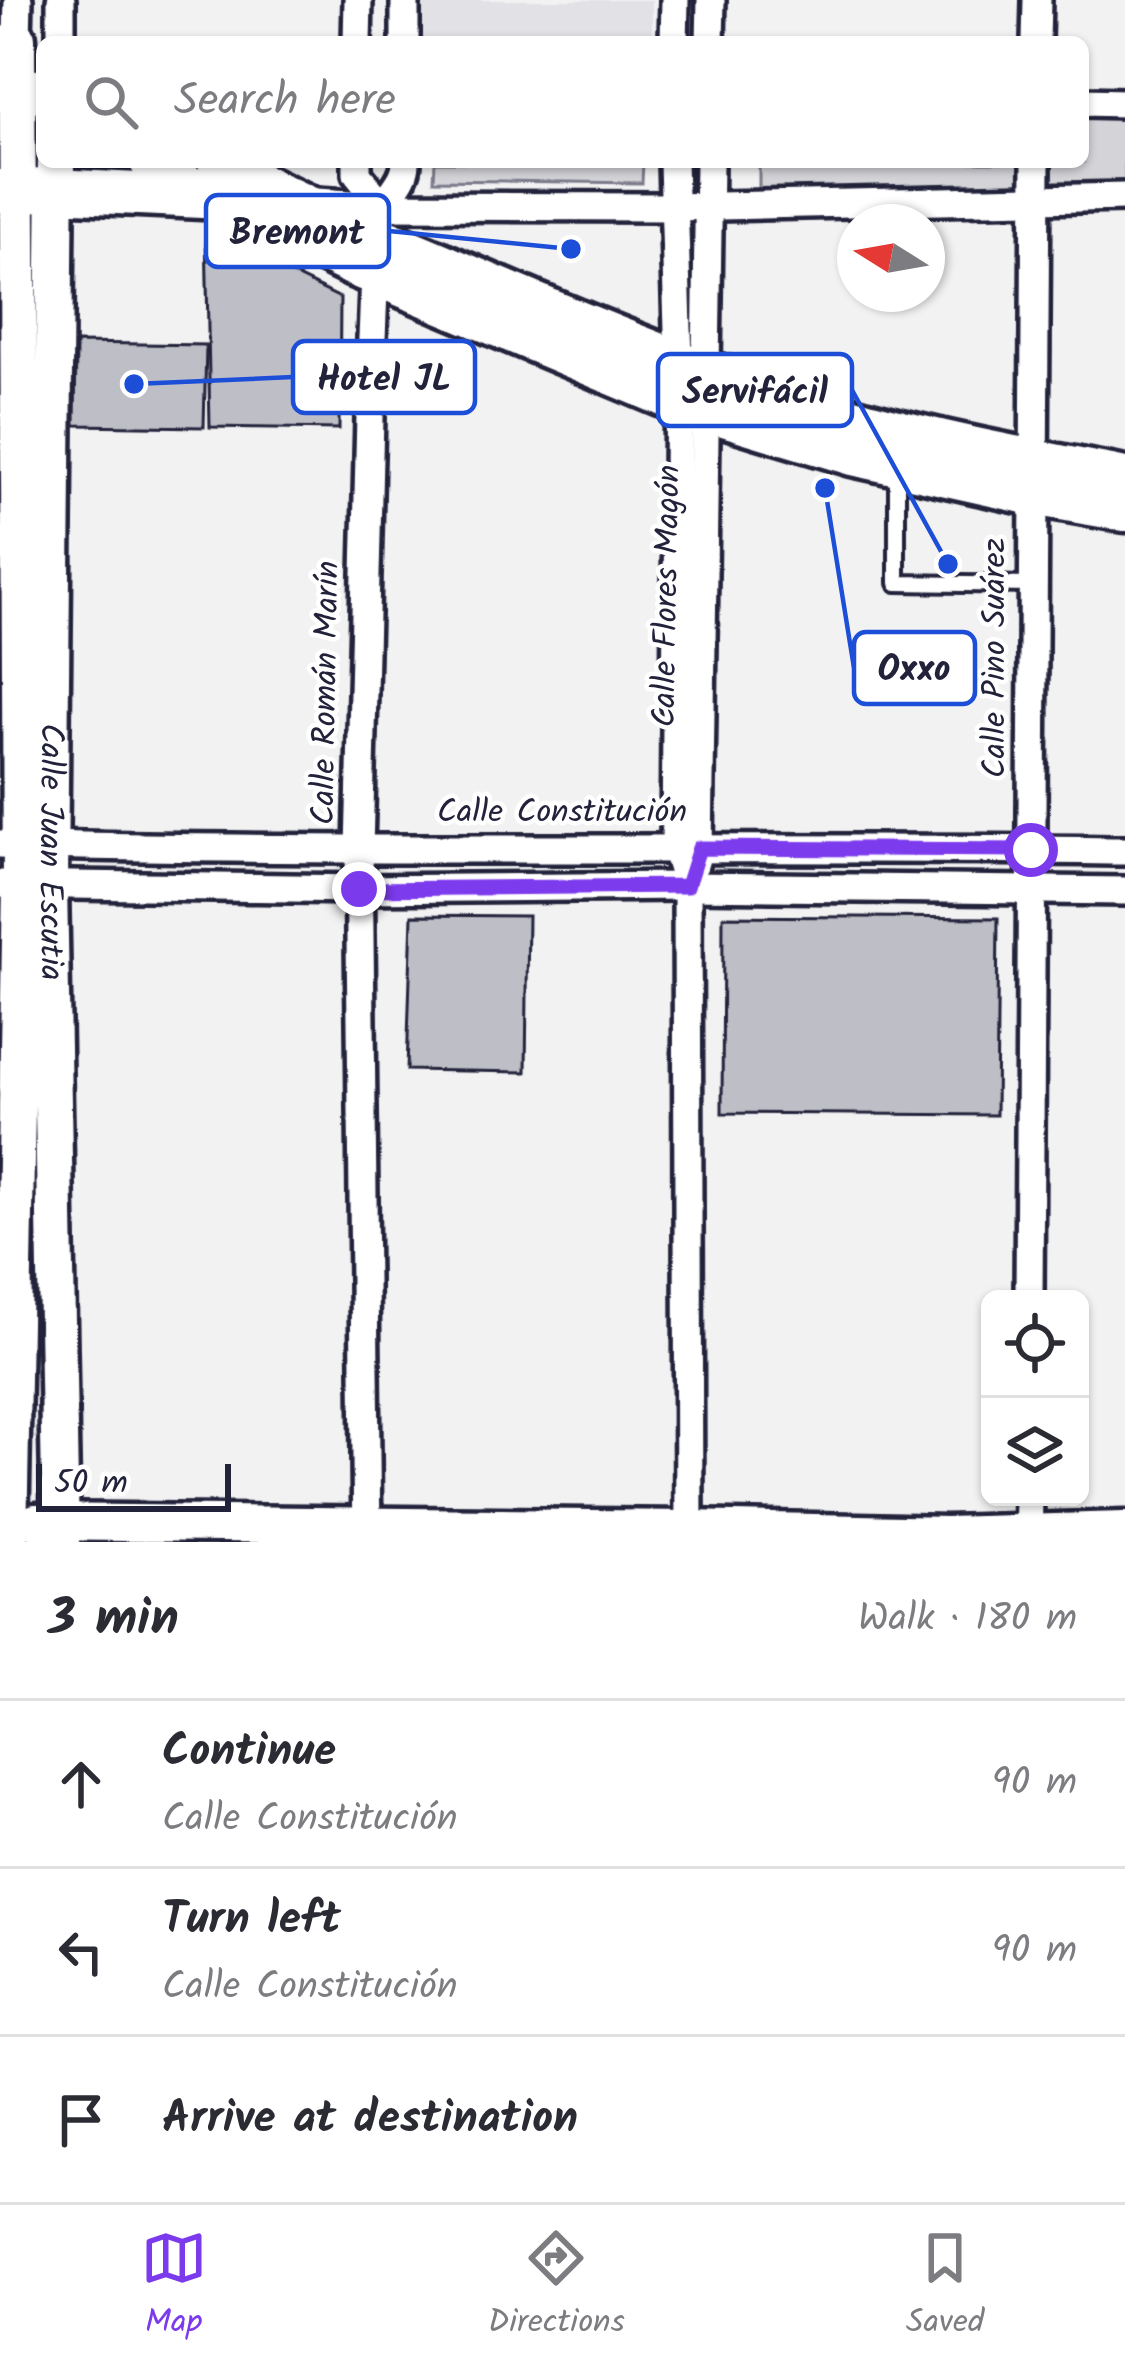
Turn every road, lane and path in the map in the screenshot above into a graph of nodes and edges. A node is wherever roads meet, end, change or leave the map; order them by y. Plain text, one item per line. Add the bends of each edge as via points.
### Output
1 (18, 0) edge
2 (62, 0) edge
3 (358, 0) edge
4 (405, 0) edge
5 (675, 0) edge
6 (711, 0) edge
7 (1037, 0) edge
8 (61, 36) edge
9 (357, 36) edge
10 (405, 36) edge
11 (674, 36) edge
12 (710, 36) edge
13 (1036, 36) edge
14 (20, 72) edge
15 (1089, 102) edge
16 (1125, 103) edge
17 (171, 168) edge
18 (357, 168) edge
19 (406, 168) edge
20 (673, 168) edge
21 (709, 168) edge
22 (1036, 168) edge
23 (218, 180) edge
24 (32, 184) edge
25 (1125, 197) edge
26 (1037, 199) junction
27 (708, 206) junction
28 (673, 207) junction
29 (379, 239) junction
30 (693, 386) junction
31 (896, 464) junction
32 (1034, 477) junction
33 (1125, 479) edge
34 (1125, 510) edge
35 (1033, 585) junction
36 (23, 844) edge
37 (687, 848) junction
38 (359, 850) junction
39 (1031, 850) junction
40 (1125, 851) edge
41 (24, 885) edge
42 (687, 886) junction
43 (359, 889) junction
44 (1031, 889) junction
45 (1125, 891) edge
46 (1029, 1290) edge
47 (1028, 1524) edge
48 (6, 1528) edge
49 (1125, 1530) edge
50 (60, 1533) edge
51 (367, 1534) edge
52 (689, 1535) edge

1 - 14 street, Calle Juan Escutia
2 - 8 street
3 - 9 street
4 - 10 street
5 - 11 street
6 - 12 street
7 - 13 street
14 - 24 main road, Calle Juan Escutia
15 - 16 street
17 - 23 main road
18 - 29 street
19 - 29 street, Calle Román Marín
20 - 28 street, Calle Flores Magón
21 - 27 street, Calle Flores Magón
22 - 26 street, Calle Pino Suárez
23 - 24 main road
23 - 29 main road
23 - 29 main road via 300,202
24 - 36 main road, Calle Juan Escutia
25 - 26 street
26 - 27 street
26 - 32 street, Calle Pino Suárez
27 - 28 street
27 - 30 street, Calle Flores Magón
28 - 29 street
28 - 30 street, Calle Flores Magón
29 - 30 main road
29 - 38 street, Calle Román Marín
30 - 31 main road via 853,454
30 - 32 main road via 869,424
30 - 37 street, Calle Flores Magón
31 - 32 main road
31 - 35 lane via 897,584
32 - 33 main road
32 - 34 main road
32 - 35 street, Calle Pino Suárez
35 - 39 street, Calle Pino Suárez
36 - 38 street, Calle Constitución
36 - 41 main road, Calle Juan Escutia
37 - 38 street, Calle Constitución
37 - 39 street, Calle Constitución
37 - 42 street, Calle Flores Magón
38 - 43 street, Calle Román Marín
39 - 40 street, Calle Constitución
39 - 44 street, Calle Pino Suárez
41 - 43 street
41 - 48 main road, Calle Juan Escutia
41 - 50 main road, Calle Juan Escutia
42 - 43 street
42 - 44 street
42 - 52 street, Calle Flores Magón
43 - 51 street, Calle Román Marín
44 - 45 street
44 - 46 street, Calle Pino Suárez
47 - 49 main road
47 - 52 main road via 946,1535
48 - 50 main road
50 - 51 main road
51 - 52 main road

